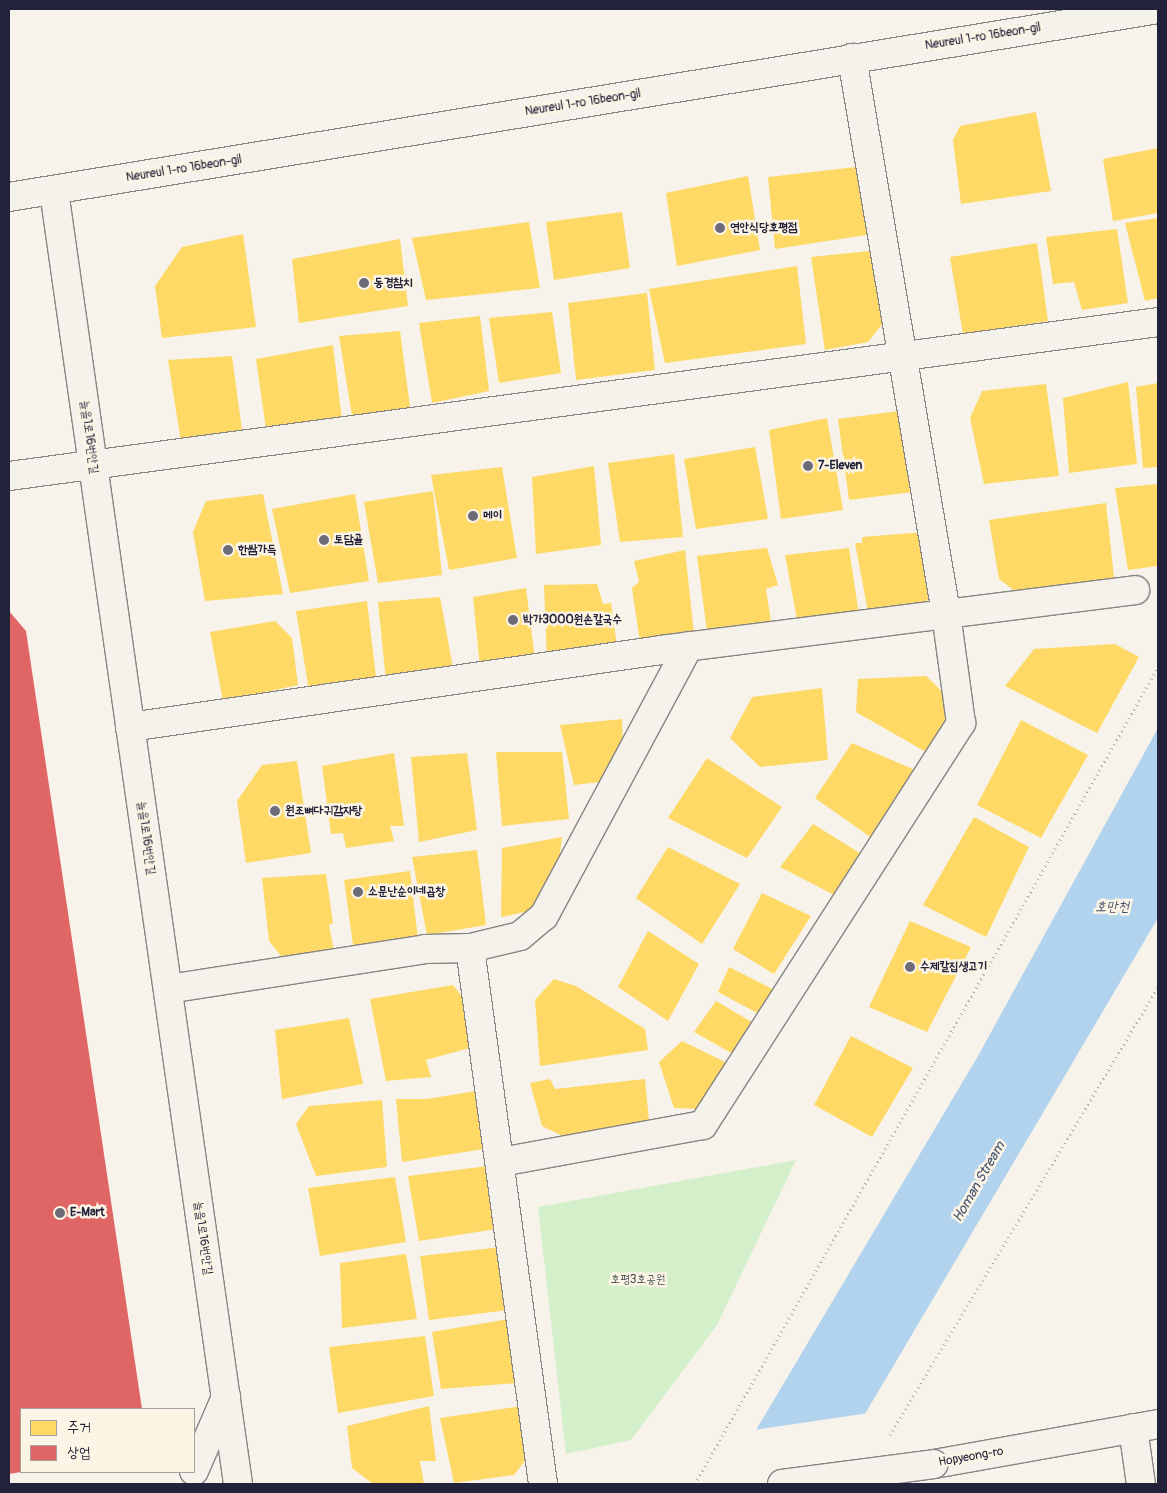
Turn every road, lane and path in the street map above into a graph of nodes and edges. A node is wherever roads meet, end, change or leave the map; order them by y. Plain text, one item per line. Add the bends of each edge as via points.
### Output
1 (1158, 9) edge
2 (852, 58) junction
3 (54, 191) junction
4 (9, 197) edge
5 (1158, 322) edge
6 (904, 358) junction
7 (93, 466) junction
8 (9, 476) edge
9 (1135, 590) dead end
10 (946, 613) junction
11 (689, 646) junction
12 (1158, 668) edge
13 (130, 727) junction
14 (470, 948) junction
15 (1158, 987) edge
16 (168, 989) junction
17 (501, 1162) junction
18 (226, 1397) junction
19 (1146, 1426) edge
20 (885, 1442) dead end
21 (195, 1469) edge
22 (238, 1484) edge
23 (543, 1484) edge
24 (695, 1484) edge
25 (782, 1484) edge
26 (1141, 1484) edge

1 - 2 street, Neureul 1-ro 16beon-gil
2 - 3 street, Neureul 1-ro 16beon-gil
2 - 6 street
3 - 4 street, Neureul 1-ro 16beon-gil
3 - 7 street, 늘을1로16번안길
5 - 6 street
6 - 7 street
6 - 10 street
7 - 8 street
7 - 13 street, 늘을1로16번안길
9 - 10 street
10 - 11 street
10 - 17 street via 961,723 703,1125
11 - 13 street
11 - 14 street via 544,916 520,936
12 - 24 path
13 - 16 street, 늘을1로16번안길
14 - 16 street via 425,949
14 - 17 street
15 - 20 path
16 - 18 street, 늘을1로16번안길
17 - 23 street
18 - 21 street
18 - 22 street, 늘을1로16번안길
19 - 25 street, Hopyeong-ro, bridge via 934,1464
19 - 26 street

